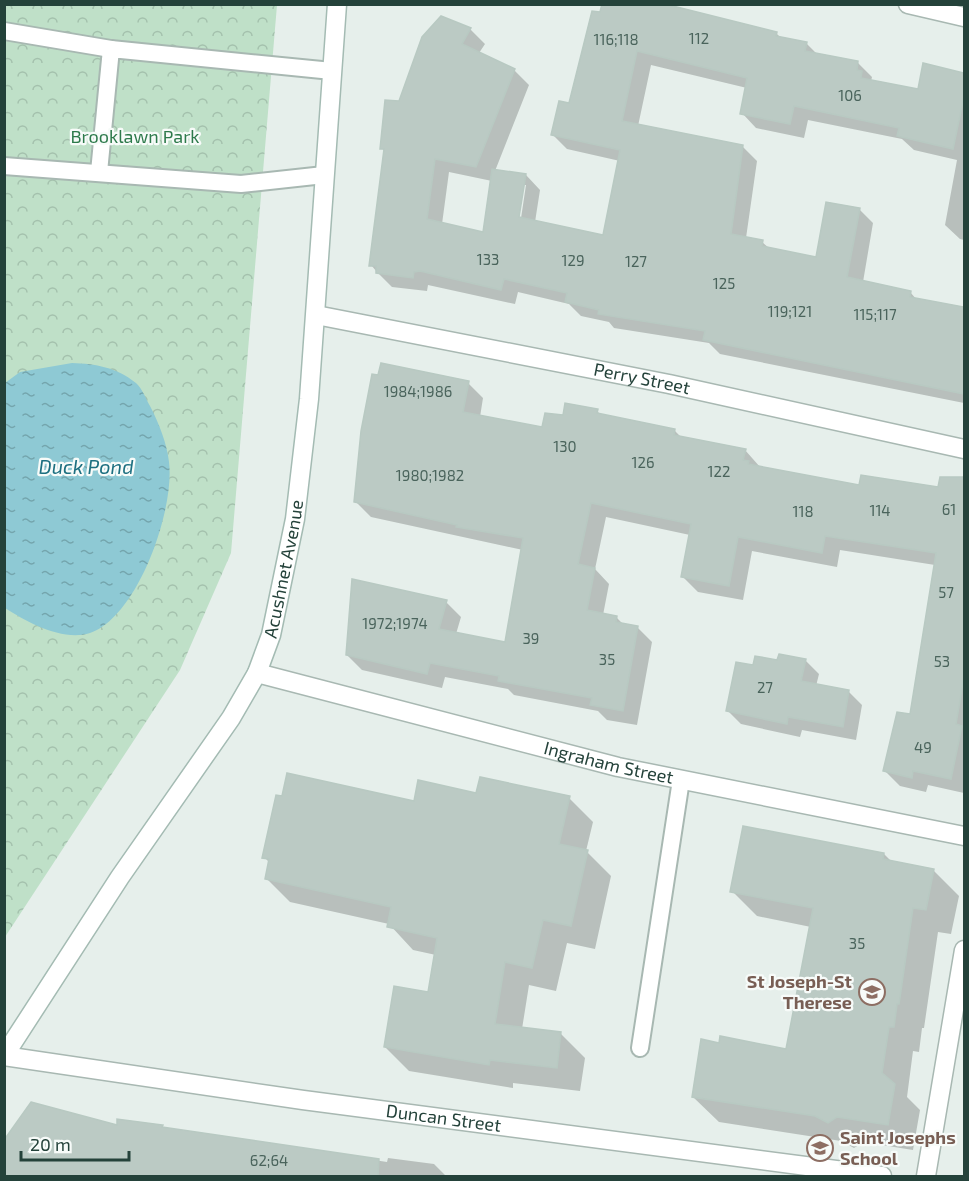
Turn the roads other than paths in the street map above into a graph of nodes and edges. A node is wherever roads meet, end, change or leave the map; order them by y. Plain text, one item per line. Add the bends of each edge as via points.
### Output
1 (337, 4) edge
2 (908, 4) edge
3 (964, 17) edge
4 (4, 31) edge
5 (111, 49) junction
6 (332, 71) junction
7 (4, 166) edge
8 (99, 172) junction
9 (324, 175) junction
10 (316, 315) junction
11 (964, 449) edge
12 (257, 672) junction
13 (681, 780) junction
14 (964, 836) edge
15 (964, 950) edge
16 (640, 1048) dead end
17 (4, 1056) edge
18 (882, 1176) edge
19 (926, 1176) edge

1 - 6 street, Acushnet Avenue
2 - 3 street
4 - 5 lane
5 - 6 lane
5 - 8 lane
6 - 9 street, Acushnet Avenue
7 - 8 lane
8 - 9 lane via 241,184
9 - 10 street, Acushnet Avenue
10 - 11 street, Perry Street via 669,384
10 - 12 street, Acushnet Avenue via 295,519 281,596
12 - 13 street, Ingraham Street
12 - 17 street, Acushnet Avenue via 231,718 120,877
13 - 14 street, Ingraham Street
13 - 16 lane
15 - 19 street
17 - 18 street, Duncan Street via 315,1102

